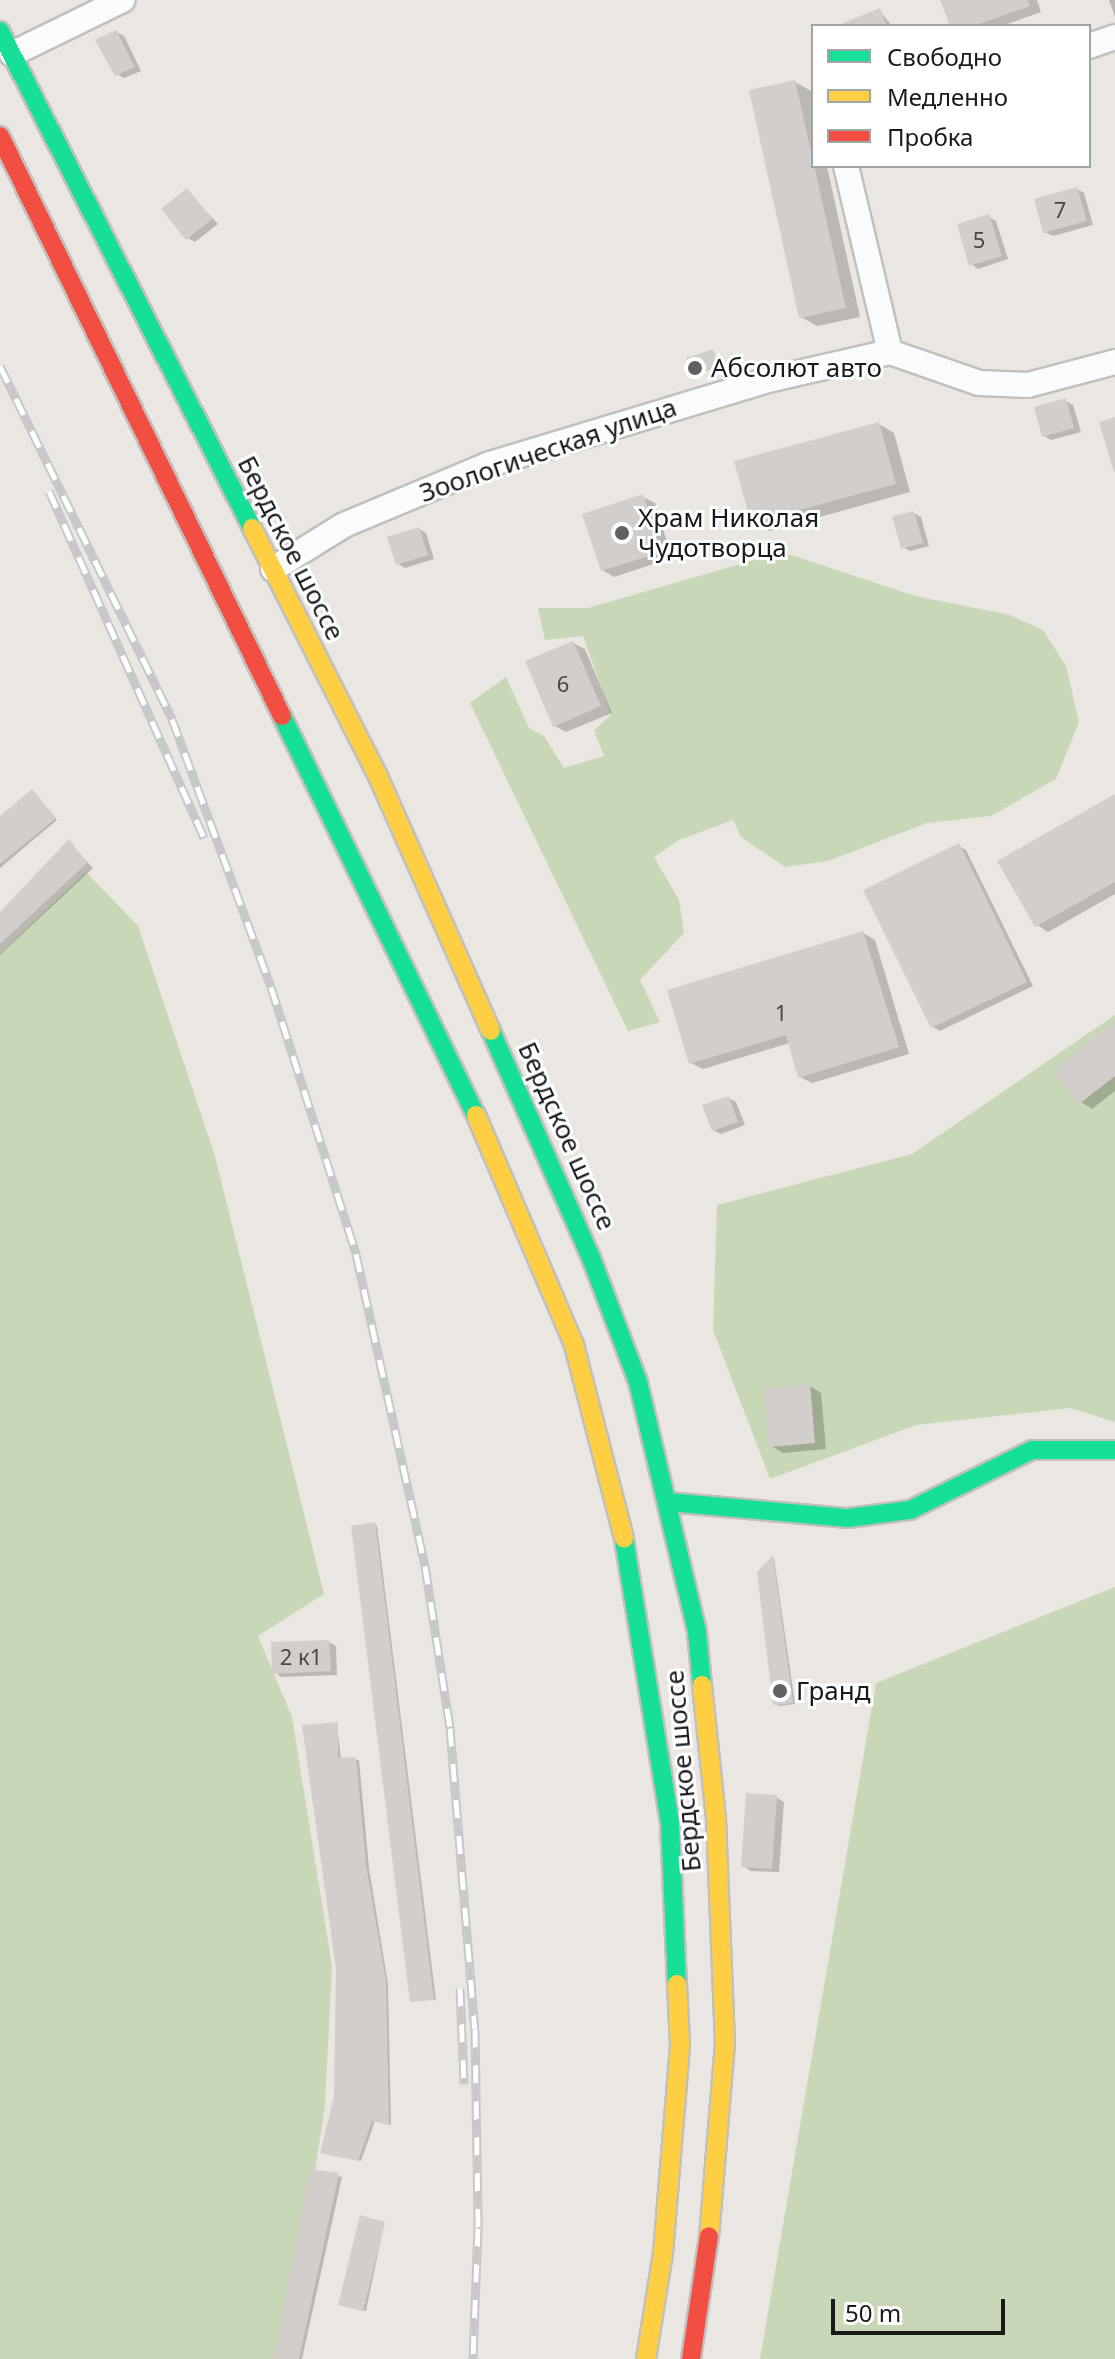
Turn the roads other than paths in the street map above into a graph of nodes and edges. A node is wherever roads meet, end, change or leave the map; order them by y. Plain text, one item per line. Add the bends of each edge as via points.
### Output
1 (122, 0) edge
2 (0, 31) edge
3 (1115, 37) edge
4 (1091, 45) edge
5 (6, 57) edge
6 (0, 136) edge
7 (846, 168) edge
8 (890, 352) junction
9 (1115, 362) edge
10 (273, 569) junction
11 (518, 1088) junction
12 (475, 1112) junction
13 (1115, 1450) edge
14 (668, 1502) junction
15 (646, 2359) edge
16 (691, 2359) edge

1 - 5 street
2 - 5 main road, Бердское шоссе
3 - 4 street
5 - 10 main road, Бердское шоссе
6 - 12 main road, Бердское шоссе
7 - 8 street
8 - 9 street via 979,383 1028,385
8 - 10 street, Зоологическая улица via 616,422 490,464 344,525
10 - 11 main road, Бердское шоссе via 377,774
11 - 12 main road
11 - 14 main road, Бердское шоссе via 638,1382
12 - 15 main road, Бердское шоссе via 574,1345 619,1511 670,1824 680,2045 663,2253
13 - 14 main road via 1032,1450 910,1510 848,1518
14 - 16 main road, Бердское шоссе via 697,1632 716,1819 725,2043 707,2260

